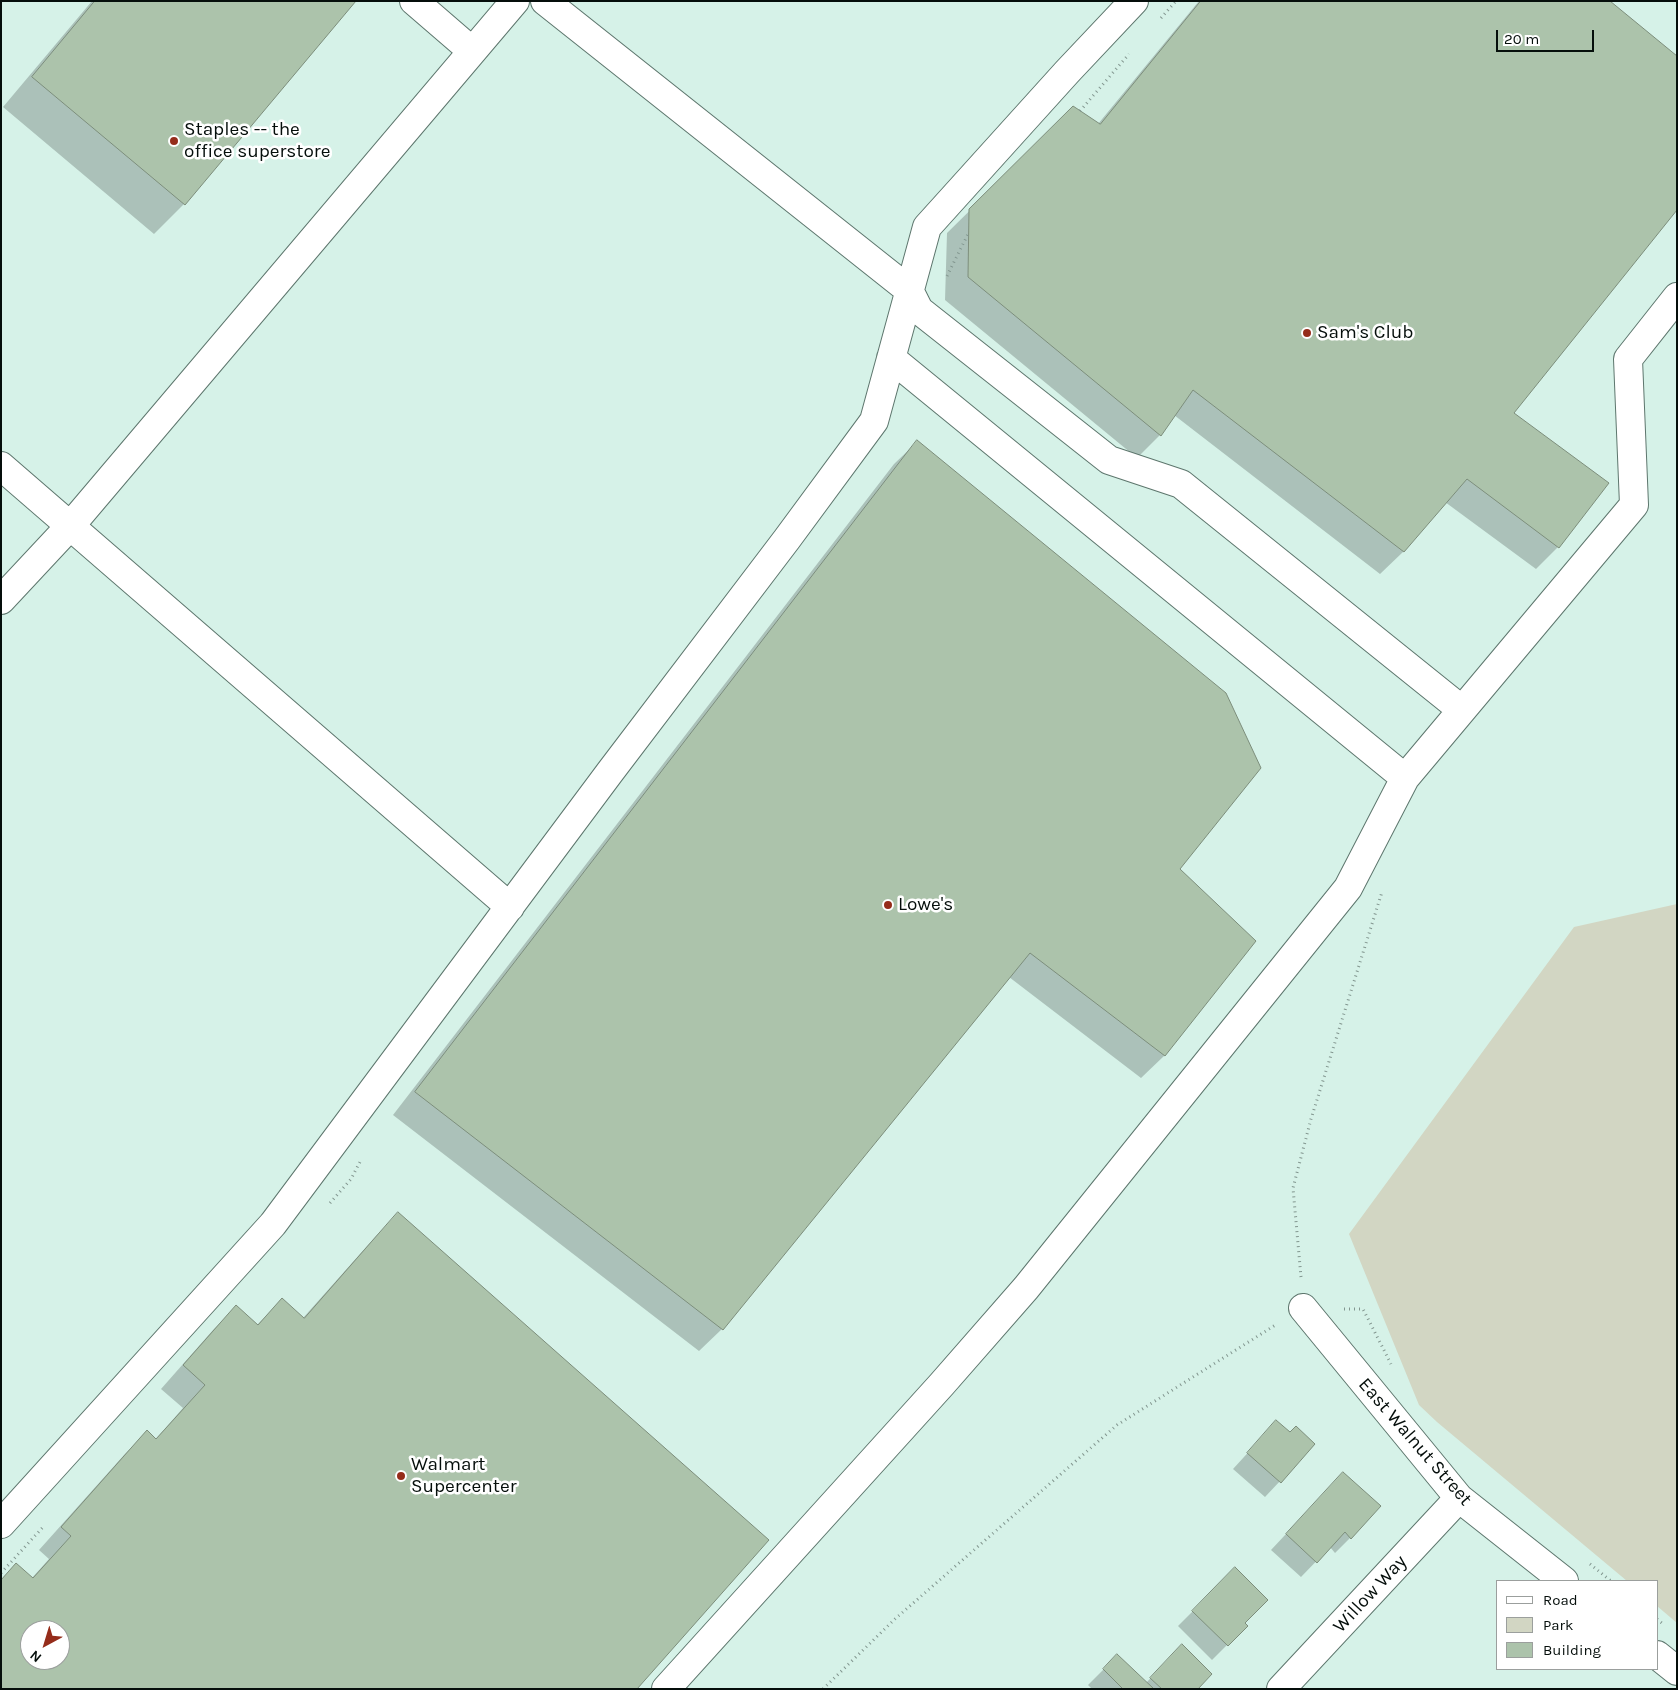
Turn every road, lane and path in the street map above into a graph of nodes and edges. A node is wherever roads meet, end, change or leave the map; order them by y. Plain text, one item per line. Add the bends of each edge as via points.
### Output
1 (414, 1) edge
2 (515, 1) edge
3 (545, 1) edge
4 (1134, 1) edge
5 (472, 51) junction
6 (910, 290) junction
7 (1677, 296) edge
8 (891, 358) junction
9 (1, 466) edge
10 (71, 525) junction
11 (1, 600) edge
12 (1462, 710) junction
13 (1405, 778) junction
14 (1383, 889) dead end
15 (510, 907) junction
16 (1303, 1308) junction
17 (1394, 1369) dead end
18 (1459, 1498) junction
19 (1, 1524) edge
20 (1589, 1563) dead end
21 (1563, 1580) edge
22 (1610, 1580) edge
23 (1658, 1656) edge
24 (1677, 1671) edge
25 (666, 1689) edge
26 (823, 1689) edge
27 (1281, 1689) edge

1 - 5 street
2 - 5 street
3 - 6 street
4 - 6 street via 927,226
5 - 10 street
6 - 8 street
6 - 12 street via 919,310 1109,460 1181,484
7 - 12 street via 1628,359 1634,505
8 - 13 street
8 - 15 street via 874,421
9 - 10 street
10 - 11 street
10 - 15 street
12 - 13 street
13 - 25 street via 1348,888 1032,1280
14 - 16 path via 1311,1119 1293,1188
15 - 19 street via 273,1224
16 - 17 path via 1363,1309
16 - 18 street, East Walnut Street
16 - 26 path via 1117,1425 895,1619
18 - 21 street, East Walnut Street
18 - 27 street, Willow Way
20 - 22 path
23 - 24 street

